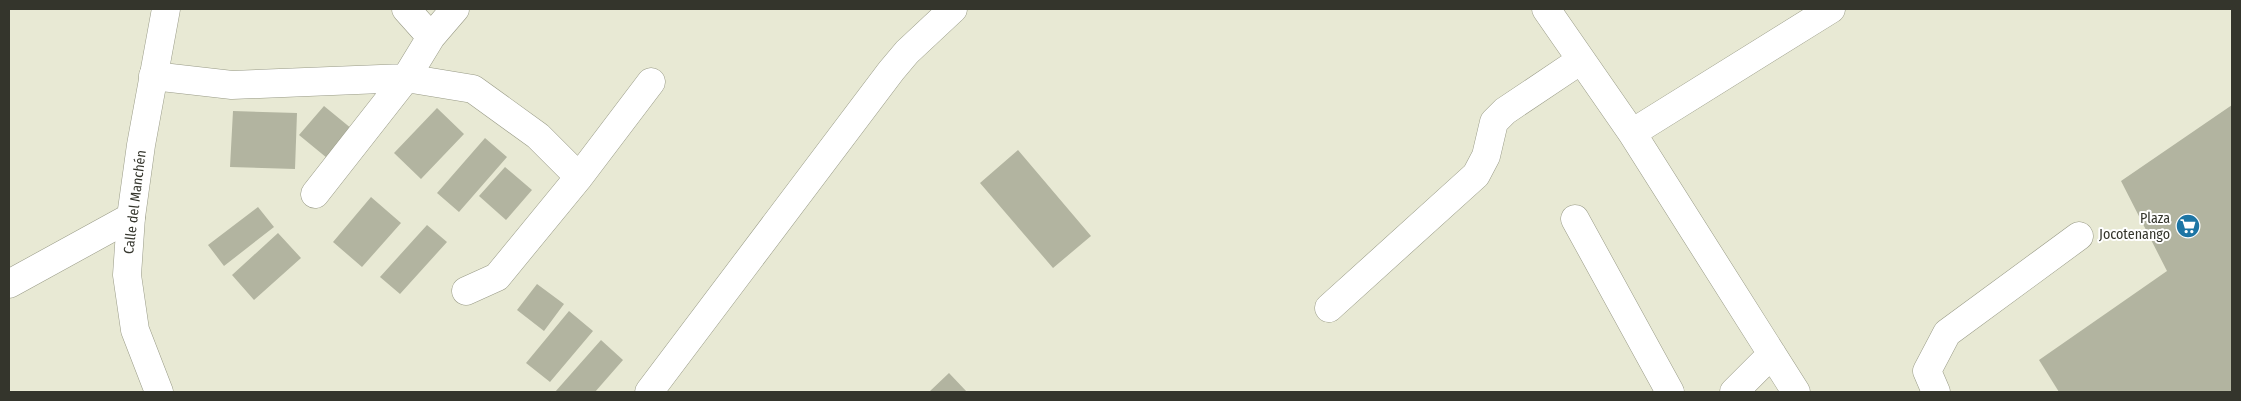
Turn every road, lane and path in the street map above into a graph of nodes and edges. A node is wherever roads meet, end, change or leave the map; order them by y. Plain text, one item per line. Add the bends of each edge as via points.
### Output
1 (166, 9) edge
2 (406, 9) edge
3 (455, 9) edge
4 (953, 9) edge
5 (1546, 9) edge
6 (1831, 9) edge
7 (431, 37) junction
8 (1581, 60) junction
9 (153, 76) junction
10 (406, 78) junction
11 (651, 82) dead end
12 (1632, 133) junction
13 (579, 177) junction
14 (315, 194) dead end
15 (131, 217) junction
16 (1575, 219) dead end
17 (2079, 236) dead end
18 (9, 284) edge
19 (466, 291) dead end
20 (1329, 308) dead end
21 (1772, 354) junction
22 (159, 392) edge
23 (649, 392) edge
24 (1670, 392) edge
25 (1734, 392) edge
26 (1796, 392) edge
27 (1936, 392) edge

1 - 9 street, Calle del Manchén
2 - 7 street
3 - 7 street
4 - 23 street via 891,71
5 - 8 street
6 - 12 street
7 - 10 street
8 - 12 street
8 - 20 street via 1505,111 1494,122 1486,156 1476,175
9 - 10 street via 232,85
9 - 15 street, Calle del Manchén
10 - 13 street via 473,89 538,136
10 - 14 street
11 - 13 street
12 - 21 street
13 - 19 street via 497,276
15 - 18 street
15 - 22 street, Calle del Manchén via 127,275 135,330
16 - 24 street
17 - 27 street via 1947,333 1927,371
21 - 25 street
21 - 26 street

